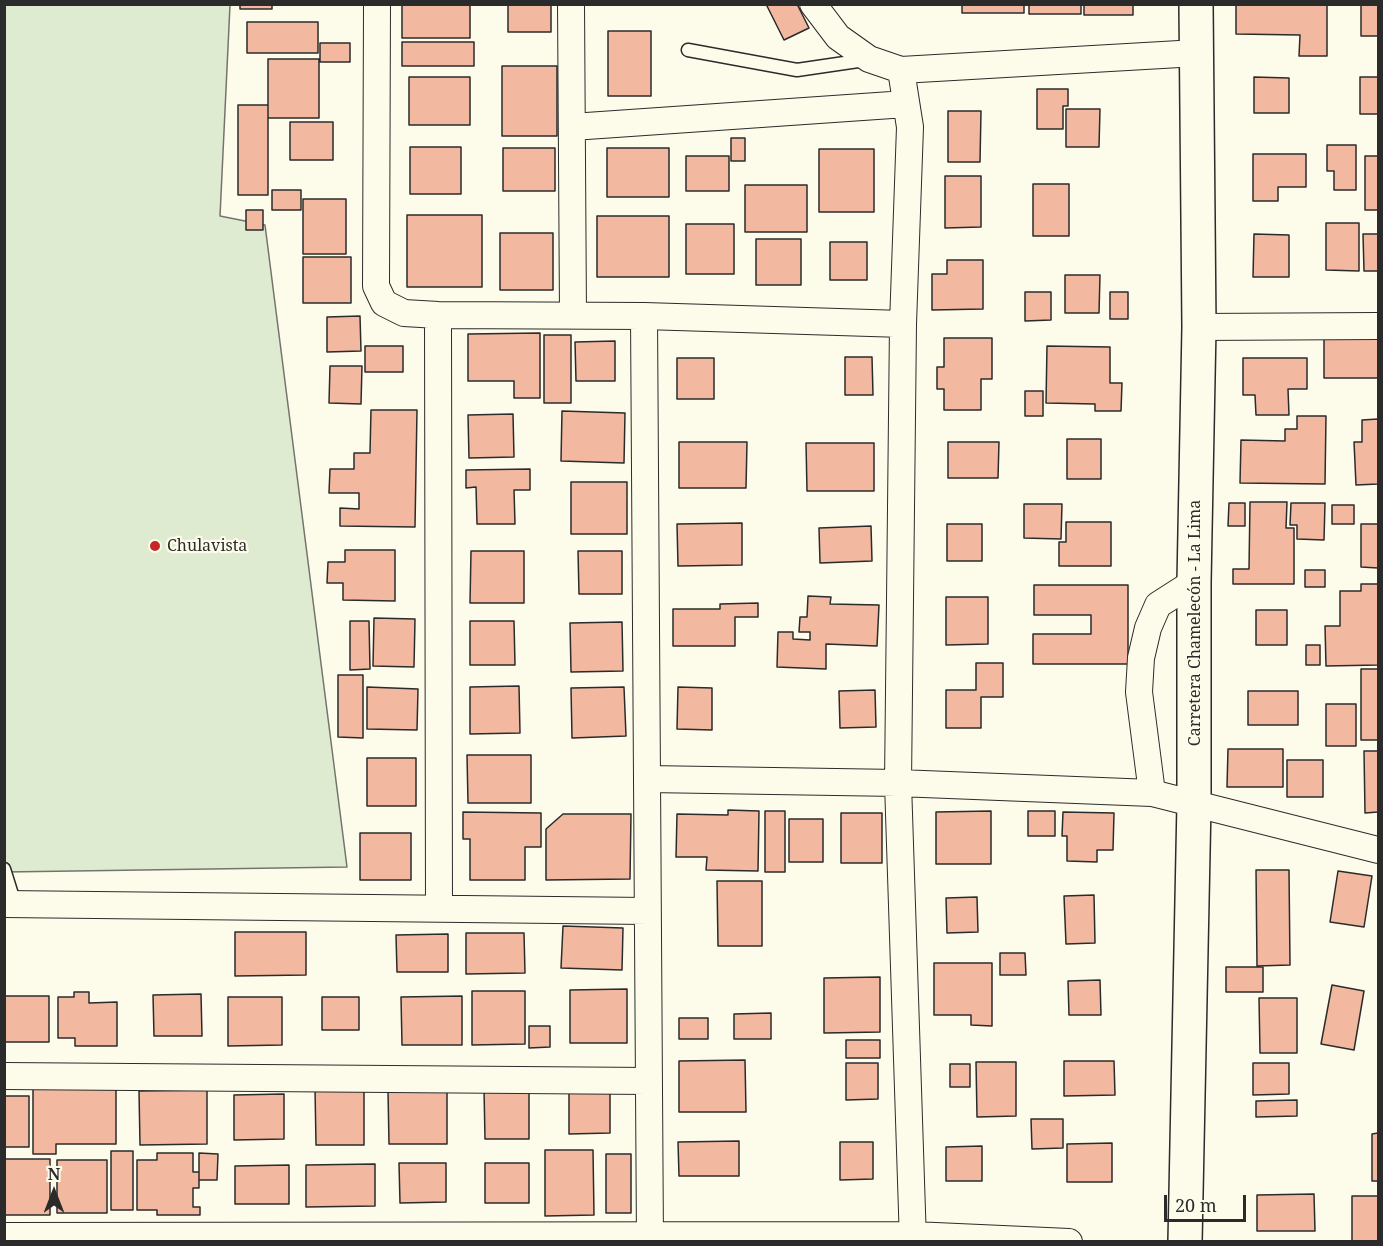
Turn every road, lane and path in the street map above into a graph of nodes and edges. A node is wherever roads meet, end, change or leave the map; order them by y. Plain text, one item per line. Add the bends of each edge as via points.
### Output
1 (377, 4) edge
2 (571, 4) edge
3 (813, 4) edge
4 (1196, 4) edge
5 (688, 50) dead end
6 (1197, 53) junction
7 (870, 59) junction
8 (901, 70) junction
9 (906, 104) junction
10 (572, 127) junction
11 (438, 315) junction
12 (573, 315) junction
13 (644, 316) junction
14 (903, 324) junction
15 (1378, 326) edge
16 (1199, 327) junction
17 (1194, 582) junction
18 (648, 779) junction
19 (898, 783) junction
20 (1152, 793) junction
21 (1194, 803) junction
22 (1378, 850) edge
23 (4, 869) edge
24 (10, 904) edge
25 (439, 908) junction
26 (647, 911) junction
27 (4, 1076) edge
28 (648, 1081) junction
29 (4, 1236) edge
30 (913, 1238) edge
31 (94, 1239) edge
32 (376, 1239) edge
33 (650, 1239) edge
34 (1069, 1242) edge
35 (1185, 1242) edge

1 - 11 street via 376,286 384,303 404,313
2 - 10 street
3 - 7 street via 837,38
4 - 6 street, Carretera Chamelecón - La Lima
5 - 7 lane via 797,70
6 - 8 street
6 - 16 street, Carretera Chamelecón - La Lima
7 - 8 street
8 - 9 street
9 - 10 street
9 - 14 street via 910,127
10 - 12 street
11 - 12 street
11 - 25 street
12 - 13 street
13 - 14 street
13 - 18 street
14 - 19 street
15 - 16 street
16 - 17 street, Carretera Chamelecón - La Lima
17 - 20 street via 1158,604 1141,658 1139,692
17 - 21 street, Carretera Chamelecón - La Lima
18 - 19 street
18 - 26 street
19 - 20 street
19 - 30 street
20 - 21 street
21 - 22 street
21 - 35 street, Carretera Chamelecón - La Lima
23 - 24 lane
24 - 25 street
25 - 26 street
26 - 28 street
27 - 28 street
28 - 33 street
29 - 31 street
30 - 33 street
30 - 34 street
31 - 32 street
32 - 33 street

